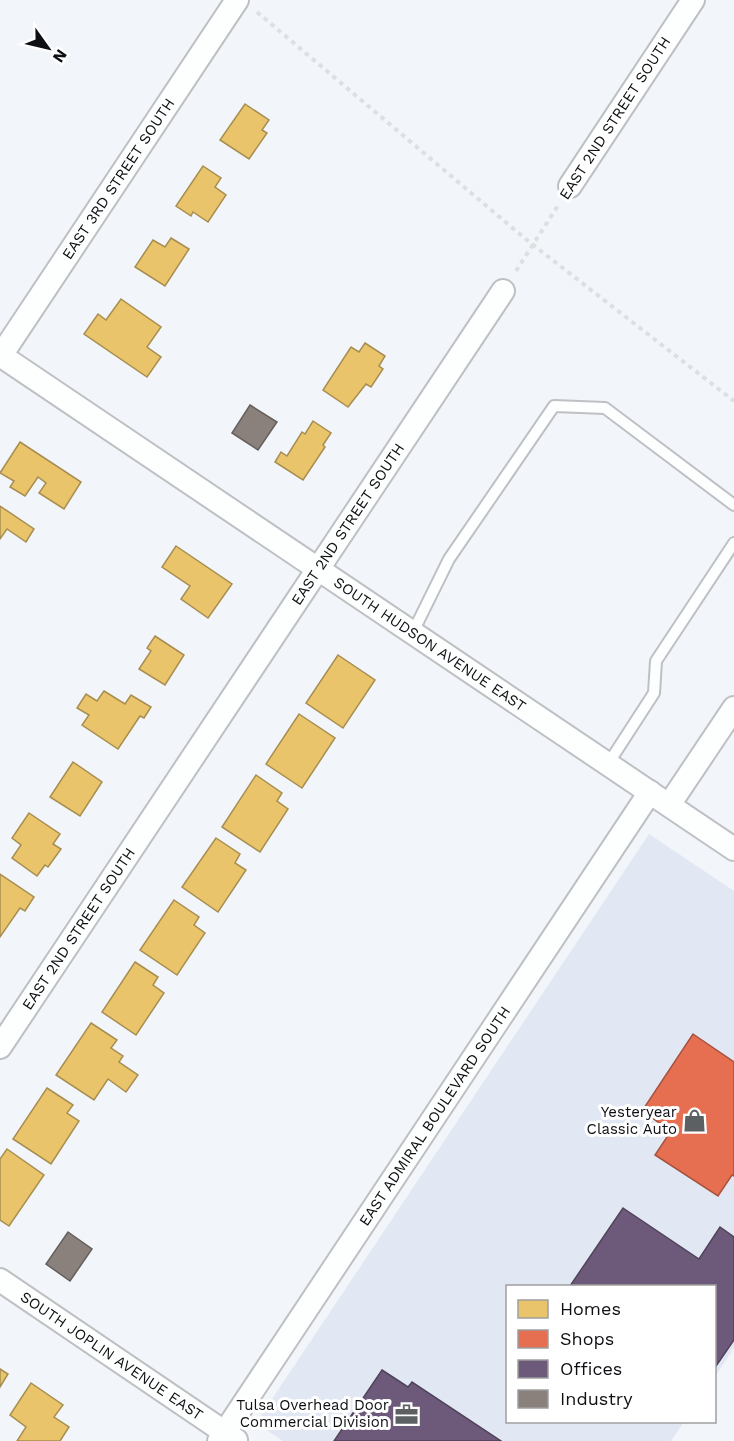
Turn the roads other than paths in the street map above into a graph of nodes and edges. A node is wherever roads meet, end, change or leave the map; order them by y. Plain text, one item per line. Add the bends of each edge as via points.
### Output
1 (693, 0) edge
2 (244, 4) edge
3 (570, 186) road end
4 (503, 291) road end
5 (0, 356) edge
6 (734, 505) edge
7 (734, 543) edge
8 (318, 568) junction
9 (413, 632) junction
10 (734, 708) edge
11 (608, 764) junction
12 (650, 792) junction
13 (669, 805) junction
14 (734, 849) edge
15 (0, 1047) edge
16 (0, 1280) edge
17 (227, 1438) edge

1 - 3 street, EAST 2ND STREET SOUTH
2 - 5 street, EAST 3RD STREET SOUTH
4 - 8 street, EAST 2ND STREET SOUTH
5 - 8 street, SOUTH HUDSON AVENUE EAST
6 - 9 lane via 605,408 554,406 449,559
7 - 11 lane via 656,661 654,693
8 - 9 street, SOUTH HUDSON AVENUE EAST
8 - 15 street, EAST 2ND STREET SOUTH
9 - 11 street, SOUTH HUDSON AVENUE EAST
10 - 13 street
11 - 12 street, SOUTH HUDSON AVENUE EAST
12 - 13 street, SOUTH HUDSON AVENUE EAST
12 - 17 street, EAST ADMIRAL BOULEVARD SOUTH
13 - 14 street, SOUTH HUDSON AVENUE EAST
16 - 17 street, SOUTH JOPLIN AVENUE EAST

